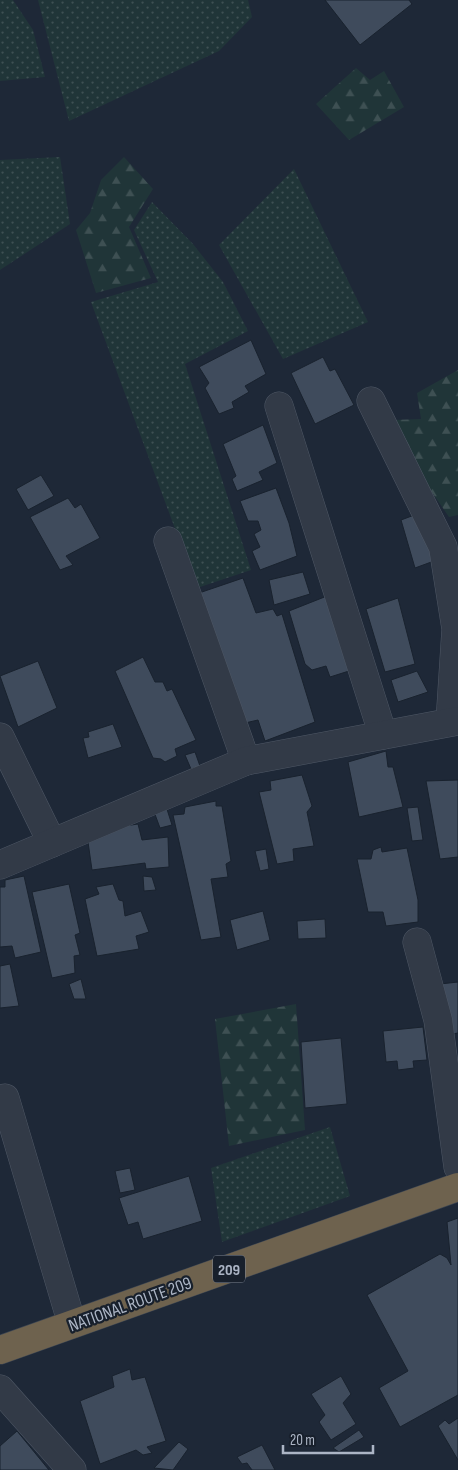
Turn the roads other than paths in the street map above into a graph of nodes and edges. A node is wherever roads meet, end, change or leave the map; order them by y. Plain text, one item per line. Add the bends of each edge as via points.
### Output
1 (371, 401) dead end
2 (279, 406) dead end
3 (168, 541) dead end
4 (454, 721) edge
5 (383, 735) junction
6 (0, 737) edge
7 (246, 761) junction
8 (52, 843) junction
9 (0, 865) edge
10 (417, 942) dead end
11 (6, 1098) dead end
12 (458, 1167) edge
13 (458, 1187) edge
14 (72, 1324) junction
15 (0, 1350) edge
16 (0, 1389) edge
17 (72, 1470) edge

1 - 4 street via 444,547 456,629
2 - 5 street
3 - 7 street
4 - 5 street
5 - 7 street
6 - 8 street
7 - 8 street
8 - 9 street
10 - 12 street via 438,1020
11 - 14 street
13 - 14 highway, NATIONAL ROUTE 209 / 209
14 - 15 highway, NATIONAL ROUTE 209 / 209
16 - 17 street

